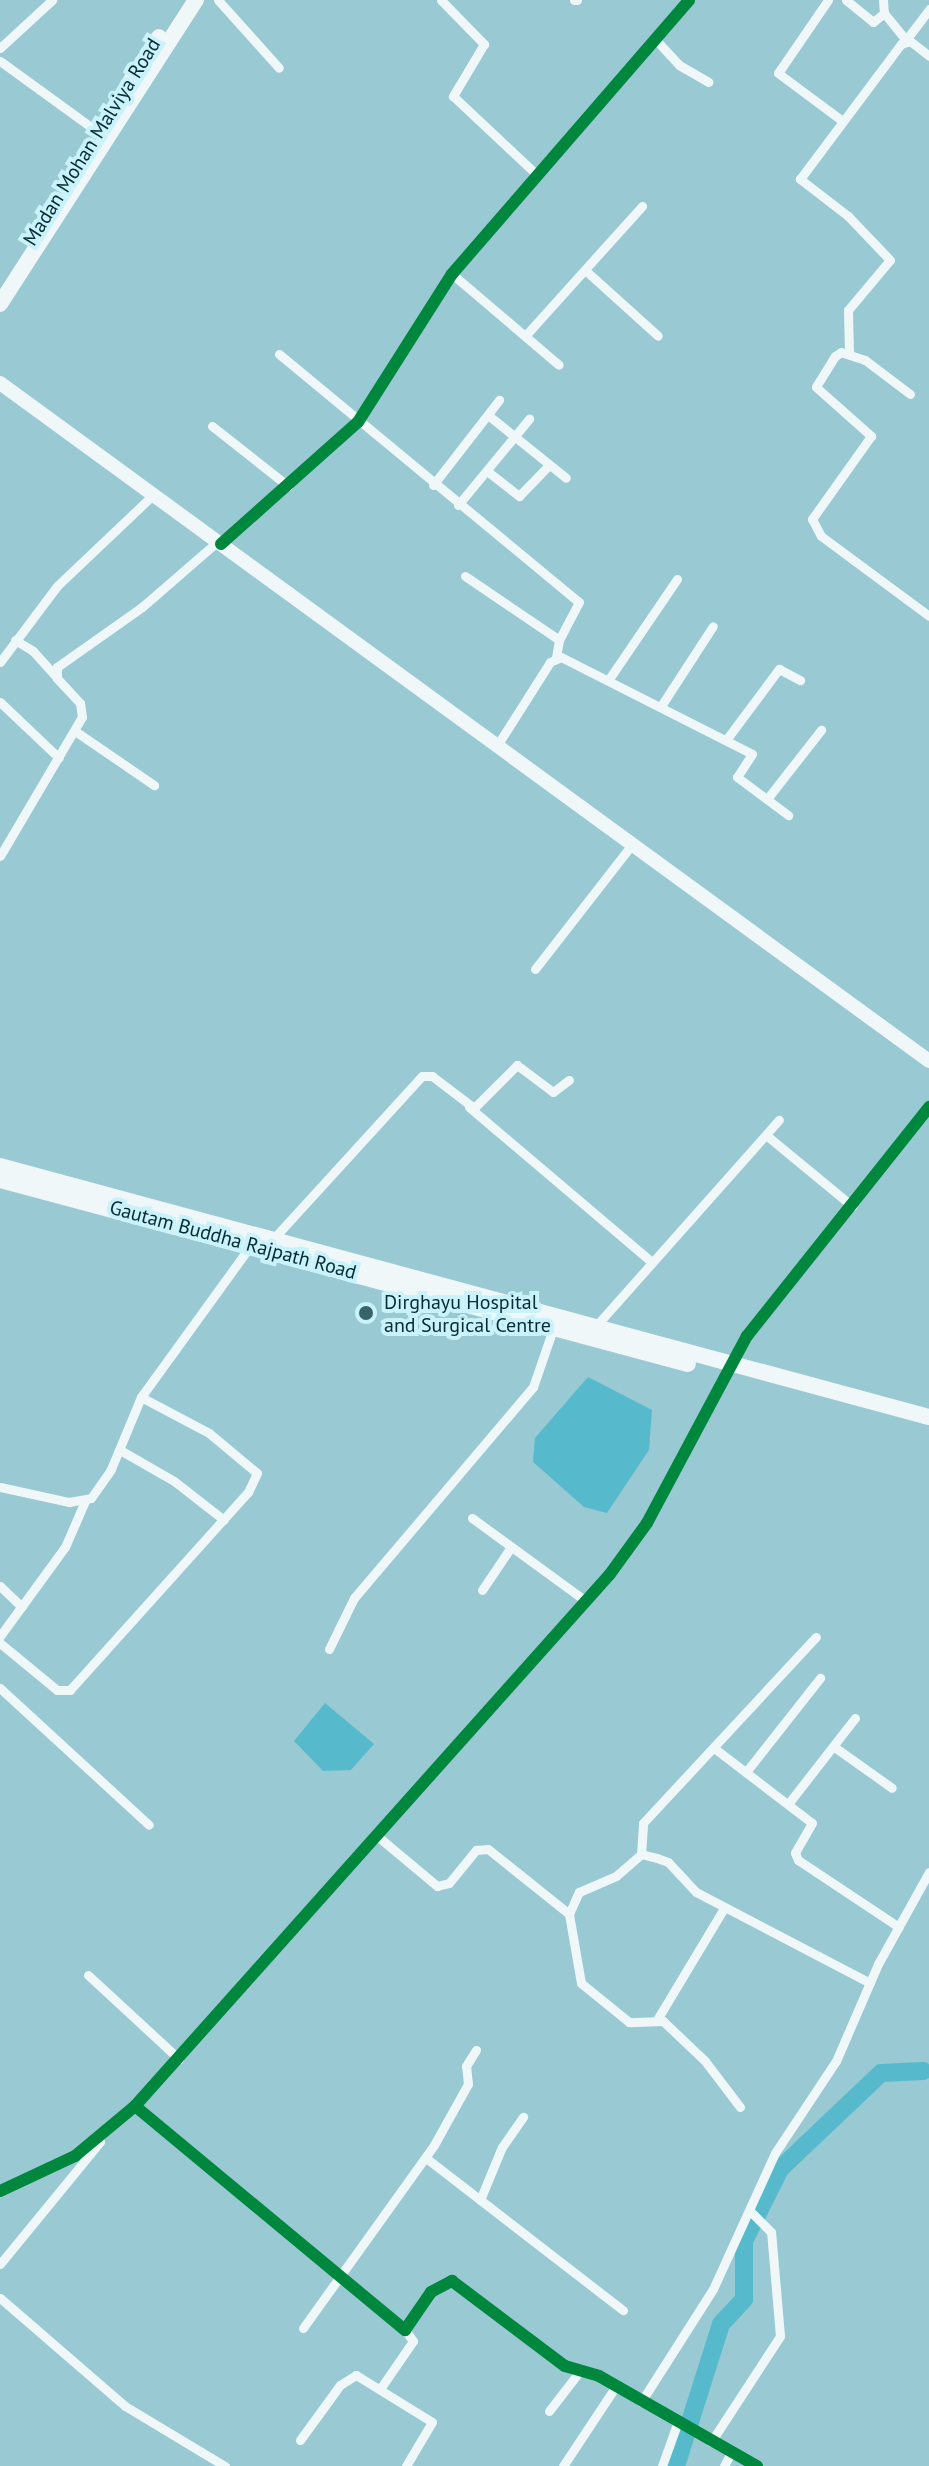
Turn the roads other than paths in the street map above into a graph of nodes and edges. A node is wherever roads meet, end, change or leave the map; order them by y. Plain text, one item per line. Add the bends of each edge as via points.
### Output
1 (52, 0) edge
2 (184, 0) edge
3 (196, 0) edge
4 (218, 0) edge
5 (689, 0) edge
6 (828, 0) edge
7 (846, 0) edge
8 (883, 0) edge
9 (443, 1) edge
10 (929, 9) edge
11 (884, 13) junction
12 (655, 39) junction
13 (906, 40) junction
14 (0, 48) edge
15 (929, 56) edge
16 (0, 61) edge
17 (279, 68) dead end
18 (708, 82) dead end
19 (841, 120) junction
20 (99, 133) junction
21 (537, 175) junction
22 (642, 206) dead end
23 (585, 270) junction
24 (452, 274) junction
25 (0, 285) edge
26 (0, 304) edge
27 (525, 336) junction
28 (658, 336) dead end
29 (279, 354) dead end
30 (849, 354) junction
31 (559, 365) dead end
32 (0, 383) edge
33 (910, 394) dead end
34 (499, 400) dead end
35 (488, 415) junction
36 (529, 419) dead end
37 (358, 422) junction
38 (212, 426) dead end
39 (514, 438) junction
40 (549, 465) junction
41 (487, 471) junction
42 (566, 478) dead end
43 (433, 485) junction
44 (288, 486) junction
45 (154, 494) junction
46 (458, 505) junction
47 (219, 543) junction
48 (465, 576) dead end
49 (677, 579) dead end
50 (929, 616) edge
51 (713, 626) dead end
52 (15, 640) junction
53 (559, 640) junction
54 (556, 657) junction
55 (0, 662) edge
56 (57, 678) junction
57 (609, 679) junction
58 (800, 680) dead end
59 (0, 702) edge
60 (661, 706) junction
61 (821, 730) dead end
62 (75, 731) junction
63 (726, 740) junction
64 (498, 744) junction
65 (59, 758) junction
66 (154, 785) dead end
67 (767, 799) junction
68 (788, 815) dead end
69 (633, 843) junction
70 (0, 856) edge
71 (535, 969) dead end
72 (929, 1061) edge
73 (569, 1080) dead end
74 (468, 1106) junction
75 (929, 1107) edge
76 (779, 1120) dead end
77 (766, 1135) junction
78 (0, 1166) edge
79 (0, 1180) edge
80 (852, 1206) junction
81 (274, 1238) junction
82 (251, 1245) junction
83 (652, 1262) junction
84 (554, 1326) junction
85 (591, 1330) junction
86 (726, 1369) junction
87 (141, 1397) junction
88 (929, 1417) edge
89 (929, 1427) edge
90 (120, 1450) junction
91 (0, 1487) edge
92 (85, 1501) junction
93 (472, 1518) dead end
94 (224, 1520) junction
95 (511, 1547) junction
96 (0, 1586) edge
97 (482, 1590) dead end
98 (586, 1601) junction
99 (22, 1607) junction
100 (0, 1636) edge
101 (816, 1637) dead end
102 (0, 1643) edge
103 (329, 1649) dead end
104 (820, 1678) dead end
105 (0, 1688) edge
106 (855, 1718) dead end
107 (833, 1746) junction
108 (714, 1748) junction
109 (746, 1772) junction
110 (892, 1788) dead end
111 (788, 1804) junction
112 (149, 1825) dead end
113 (376, 1835) junction
114 (641, 1854) junction
115 (929, 1872) edge
116 (724, 1908) junction
117 (569, 1914) junction
118 (899, 1927) junction
119 (88, 1975) dead end
120 (870, 1983) junction
121 (658, 2018) junction
122 (476, 2050) dead end
123 (179, 2059) junction
124 (135, 2106) junction
125 (740, 2107) dead end
126 (523, 2117) dead end
127 (107, 2133) junction
128 (426, 2158) junction
129 (0, 2191) edge
130 (480, 2200) junction
131 (755, 2214) junction
132 (0, 2264) edge
133 (340, 2277) junction
134 (0, 2298) edge
135 (623, 2310) dead end
136 (303, 2328) dead end
137 (405, 2330) junction
138 (579, 2372) junction
139 (616, 2386) junction
140 (380, 2389) junction
141 (641, 2402) junction
142 (549, 2411) dead end
143 (679, 2425) junction
144 (300, 2440) dead end
145 (711, 2442) junction
146 (731, 2452) junction
147 (225, 2466) edge
148 (406, 2466) edge
149 (563, 2466) edge
150 (662, 2466) edge
151 (724, 2466) edge
152 (757, 2466) edge

1 - 14 street
2 - 20 highway, Madan Mohan Malviya Road
3 - 26 highway
4 - 17 street
5 - 12 street
6 - 19 street via 778,73
7 - 11 street via 873,22
8 - 11 street
9 - 21 street via 484,44 453,96
10 - 13 street
11 - 13 street
12 - 18 street via 679,65
12 - 21 street
13 - 15 street
13 - 19 street
16 - 20 street
19 - 30 street via 801,183 848,216 890,260 848,310
20 - 25 highway, Madan Mohan Malviya Road
21 - 24 street
22 - 23 street
23 - 27 street
23 - 28 street
24 - 27 street
24 - 37 street
27 - 31 street
29 - 37 street
30 - 33 street
30 - 50 street via 835,356 816,387 868,431 870,441 814,512 813,524 836,549
32 - 45 main road
34 - 35 street
35 - 39 street
35 - 43 street
36 - 39 street
37 - 43 street
37 - 44 street
38 - 44 street
39 - 40 street
39 - 41 street
40 - 41 street via 519,496
40 - 42 street
41 - 46 street
43 - 46 street
44 - 47 street
45 - 47 main road
45 - 52 street via 57,586
46 - 53 street via 579,602
47 - 56 street via 136,612 66,658 57,667
47 - 64 main road
48 - 53 street
49 - 57 street
51 - 60 street
52 - 55 street
52 - 56 street
53 - 54 street
54 - 57 street
54 - 64 street
56 - 62 street via 83,709
57 - 60 street
58 - 63 street via 779,669
59 - 65 street
60 - 63 street
61 - 67 street
62 - 65 street
62 - 66 street
63 - 67 street via 752,754 737,777
64 - 69 main road
65 - 70 street
67 - 68 street
69 - 71 street
69 - 72 main road
73 - 74 street via 553,1092 517,1065 478,1106
74 - 81 street via 432,1076 422,1076
74 - 83 street
75 - 80 street
76 - 77 street
77 - 80 street
77 - 83 street
78 - 81 highway
79 - 82 highway, Gautam Buddha Rajpath Road
80 - 86 street
81 - 85 highway
82 - 84 highway, Gautam Buddha Rajpath Road
82 - 87 street
83 - 85 street
84 - 85 highway, Gautam Buddha Rajpath Road
84 - 103 street via 533,1387 361,1589
85 - 86 highway, Gautam Buddha Rajpath Road
86 - 88 highway
86 - 89 highway, Gautam Buddha Rajpath Road
86 - 98 street via 647,1523
87 - 90 street
87 - 94 street via 209,1433 254,1467 254,1485
90 - 92 street via 97,1493
90 - 94 street via 174,1481
91 - 92 street
92 - 99 street via 65,1547
93 - 95 street
94 - 102 street via 70,1690 57,1690
95 - 97 street
95 - 98 street
96 - 99 street
98 - 113 street
99 - 100 street
101 - 108 street
104 - 109 street
105 - 112 street
106 - 107 street
107 - 110 street
107 - 111 street
108 - 109 street
108 - 114 street via 643,1823
109 - 111 street
111 - 118 street via 813,1826 796,1858
113 - 117 street via 437,1886 449,1883 476,1850 488,1849
113 - 123 street
114 - 116 street via 668,1862 696,1892
114 - 117 street via 616,1876 579,1892
115 - 118 street
116 - 120 street
116 - 121 street
117 - 121 street via 581,1983 629,2022
118 - 120 street
119 - 123 street
120 - 131 street via 836,2061 775,2153
121 - 125 street via 705,2061
122 - 128 street via 466,2066 468,2084
123 - 124 street
124 - 127 street
124 - 133 street
126 - 130 street via 502,2147
127 - 129 street via 57,2167
127 - 132 street
128 - 130 street
128 - 133 street
130 - 135 street
131 - 141 street
131 - 145 street via 771,2232 780,2336
133 - 136 street
133 - 137 street
134 - 147 street via 125,2406
137 - 138 street via 431,2292 452,2281
137 - 140 street via 413,2341
138 - 139 street
138 - 142 street
139 - 141 street
139 - 149 street
140 - 144 street via 356,2375 345,2378
140 - 148 street via 432,2422
141 - 143 street
143 - 145 street
143 - 150 street
145 - 146 street
146 - 151 street
146 - 152 street

